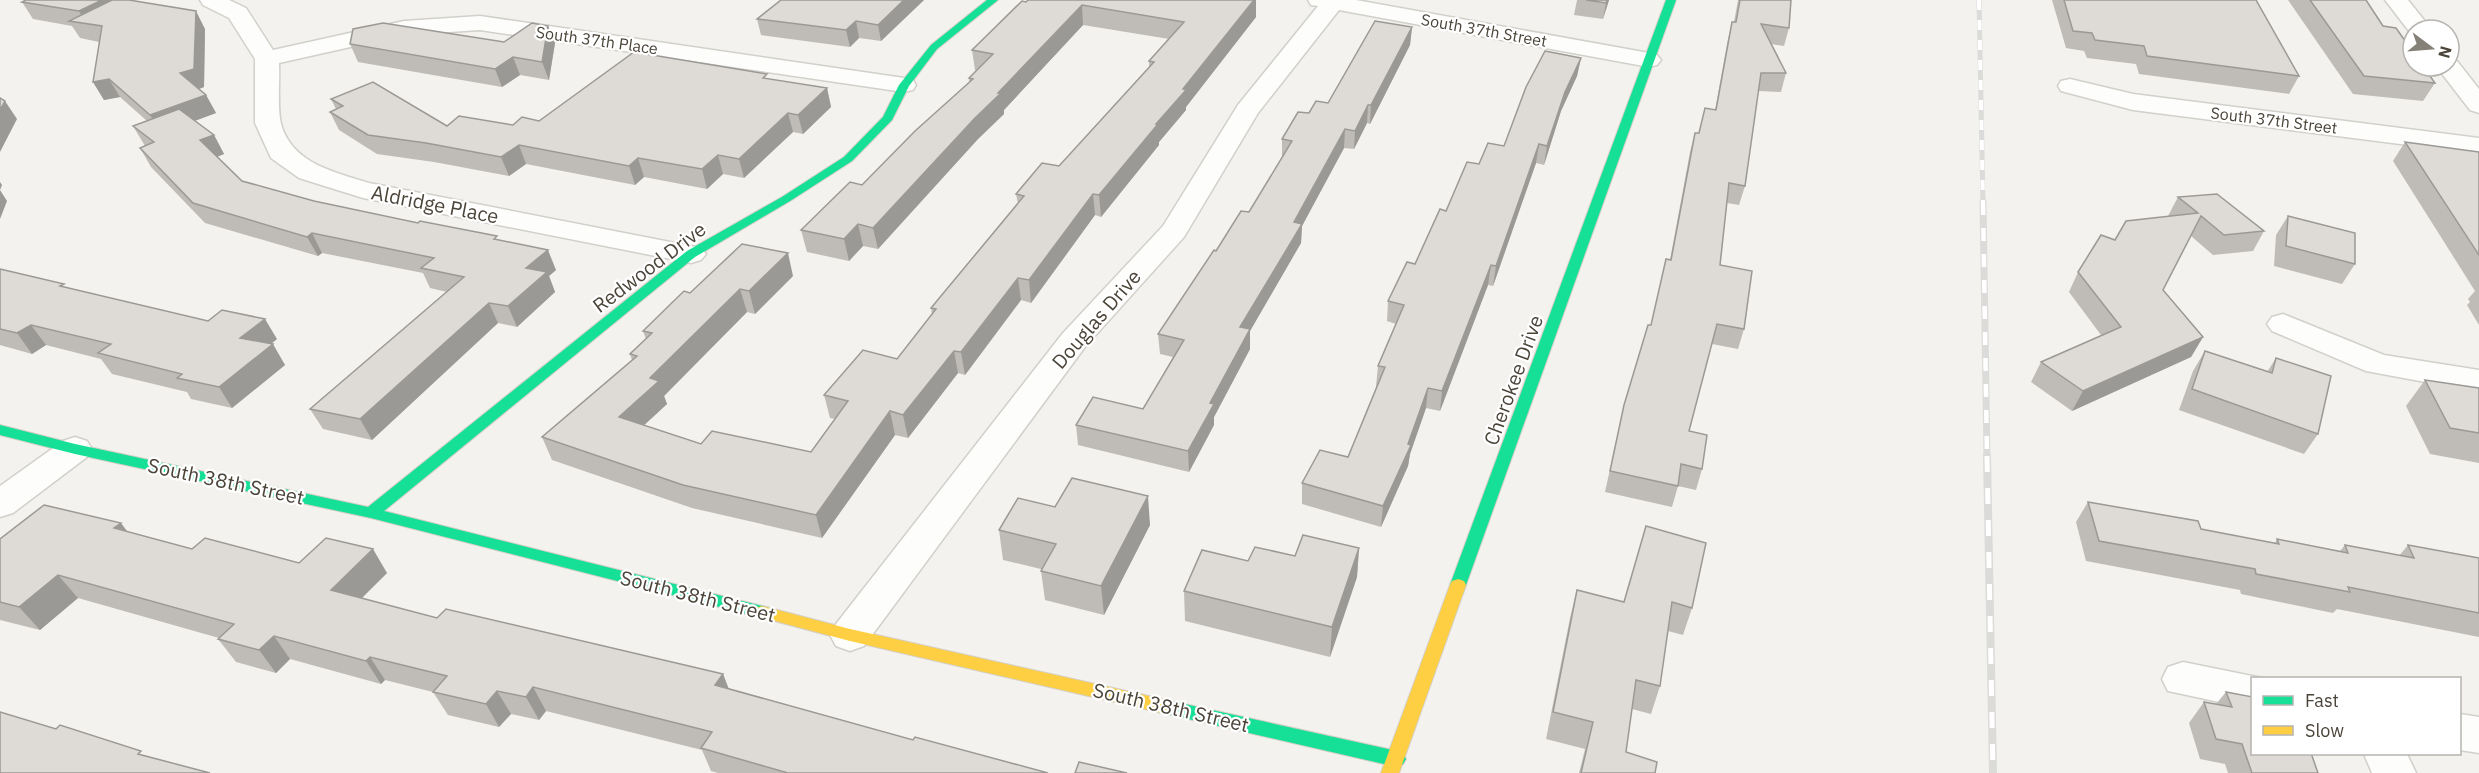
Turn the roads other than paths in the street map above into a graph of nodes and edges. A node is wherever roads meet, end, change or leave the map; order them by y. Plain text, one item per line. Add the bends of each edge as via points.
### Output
1 (211, 0) edge
2 (993, 0) edge
3 (1671, 0) edge
4 (2396, 0) edge
5 (1329, 1) edge
6 (2410, 18) edge
7 (267, 58) junction
8 (1649, 60) junction
9 (2458, 78) edge
10 (904, 86) junction
11 (2070, 86) dead end
12 (2479, 105) edge
13 (2479, 146) edge
14 (691, 254) junction
15 (2283, 324) dead end
16 (2479, 381) edge
17 (0, 430) edge
18 (75, 449) junction
19 (0, 504) edge
20 (371, 513) junction
21 (850, 635) junction
22 (2183, 679) dead end
23 (2251, 692) edge
24 (2461, 732) edge
25 (2479, 735) edge
26 (2387, 755) edge
27 (1396, 759) junction
28 (1390, 773) edge
29 (2394, 773) edge

1 - 7 street via 238,13
2 - 10 street, Redwood Drive via 934,47
3 - 8 street, Cherokee Drive
4 - 6 street
5 - 8 street, South 37th Street
5 - 21 street, Douglas Drive via 1247,110 1174,231 1074,340
7 - 10 street, South 37th Place via 404,28 480,23
7 - 14 street, Aldridge Place via 268,123 280,152 309,172 363,190
8 - 27 street, Cherokee Drive
9 - 12 street
10 - 14 street, Redwood Drive via 888,118 848,159
11 - 13 street, South 37th Street via 2133,102
14 - 20 street, Redwood Drive
15 - 16 street via 2377,364
17 - 18 street, South 38th Street
18 - 19 street
18 - 20 street, South 38th Street
20 - 21 street, South 38th Street
21 - 27 street, South 38th Street
22 - 23 street
24 - 25 street
26 - 29 street
27 - 28 street, Cherokee Drive

